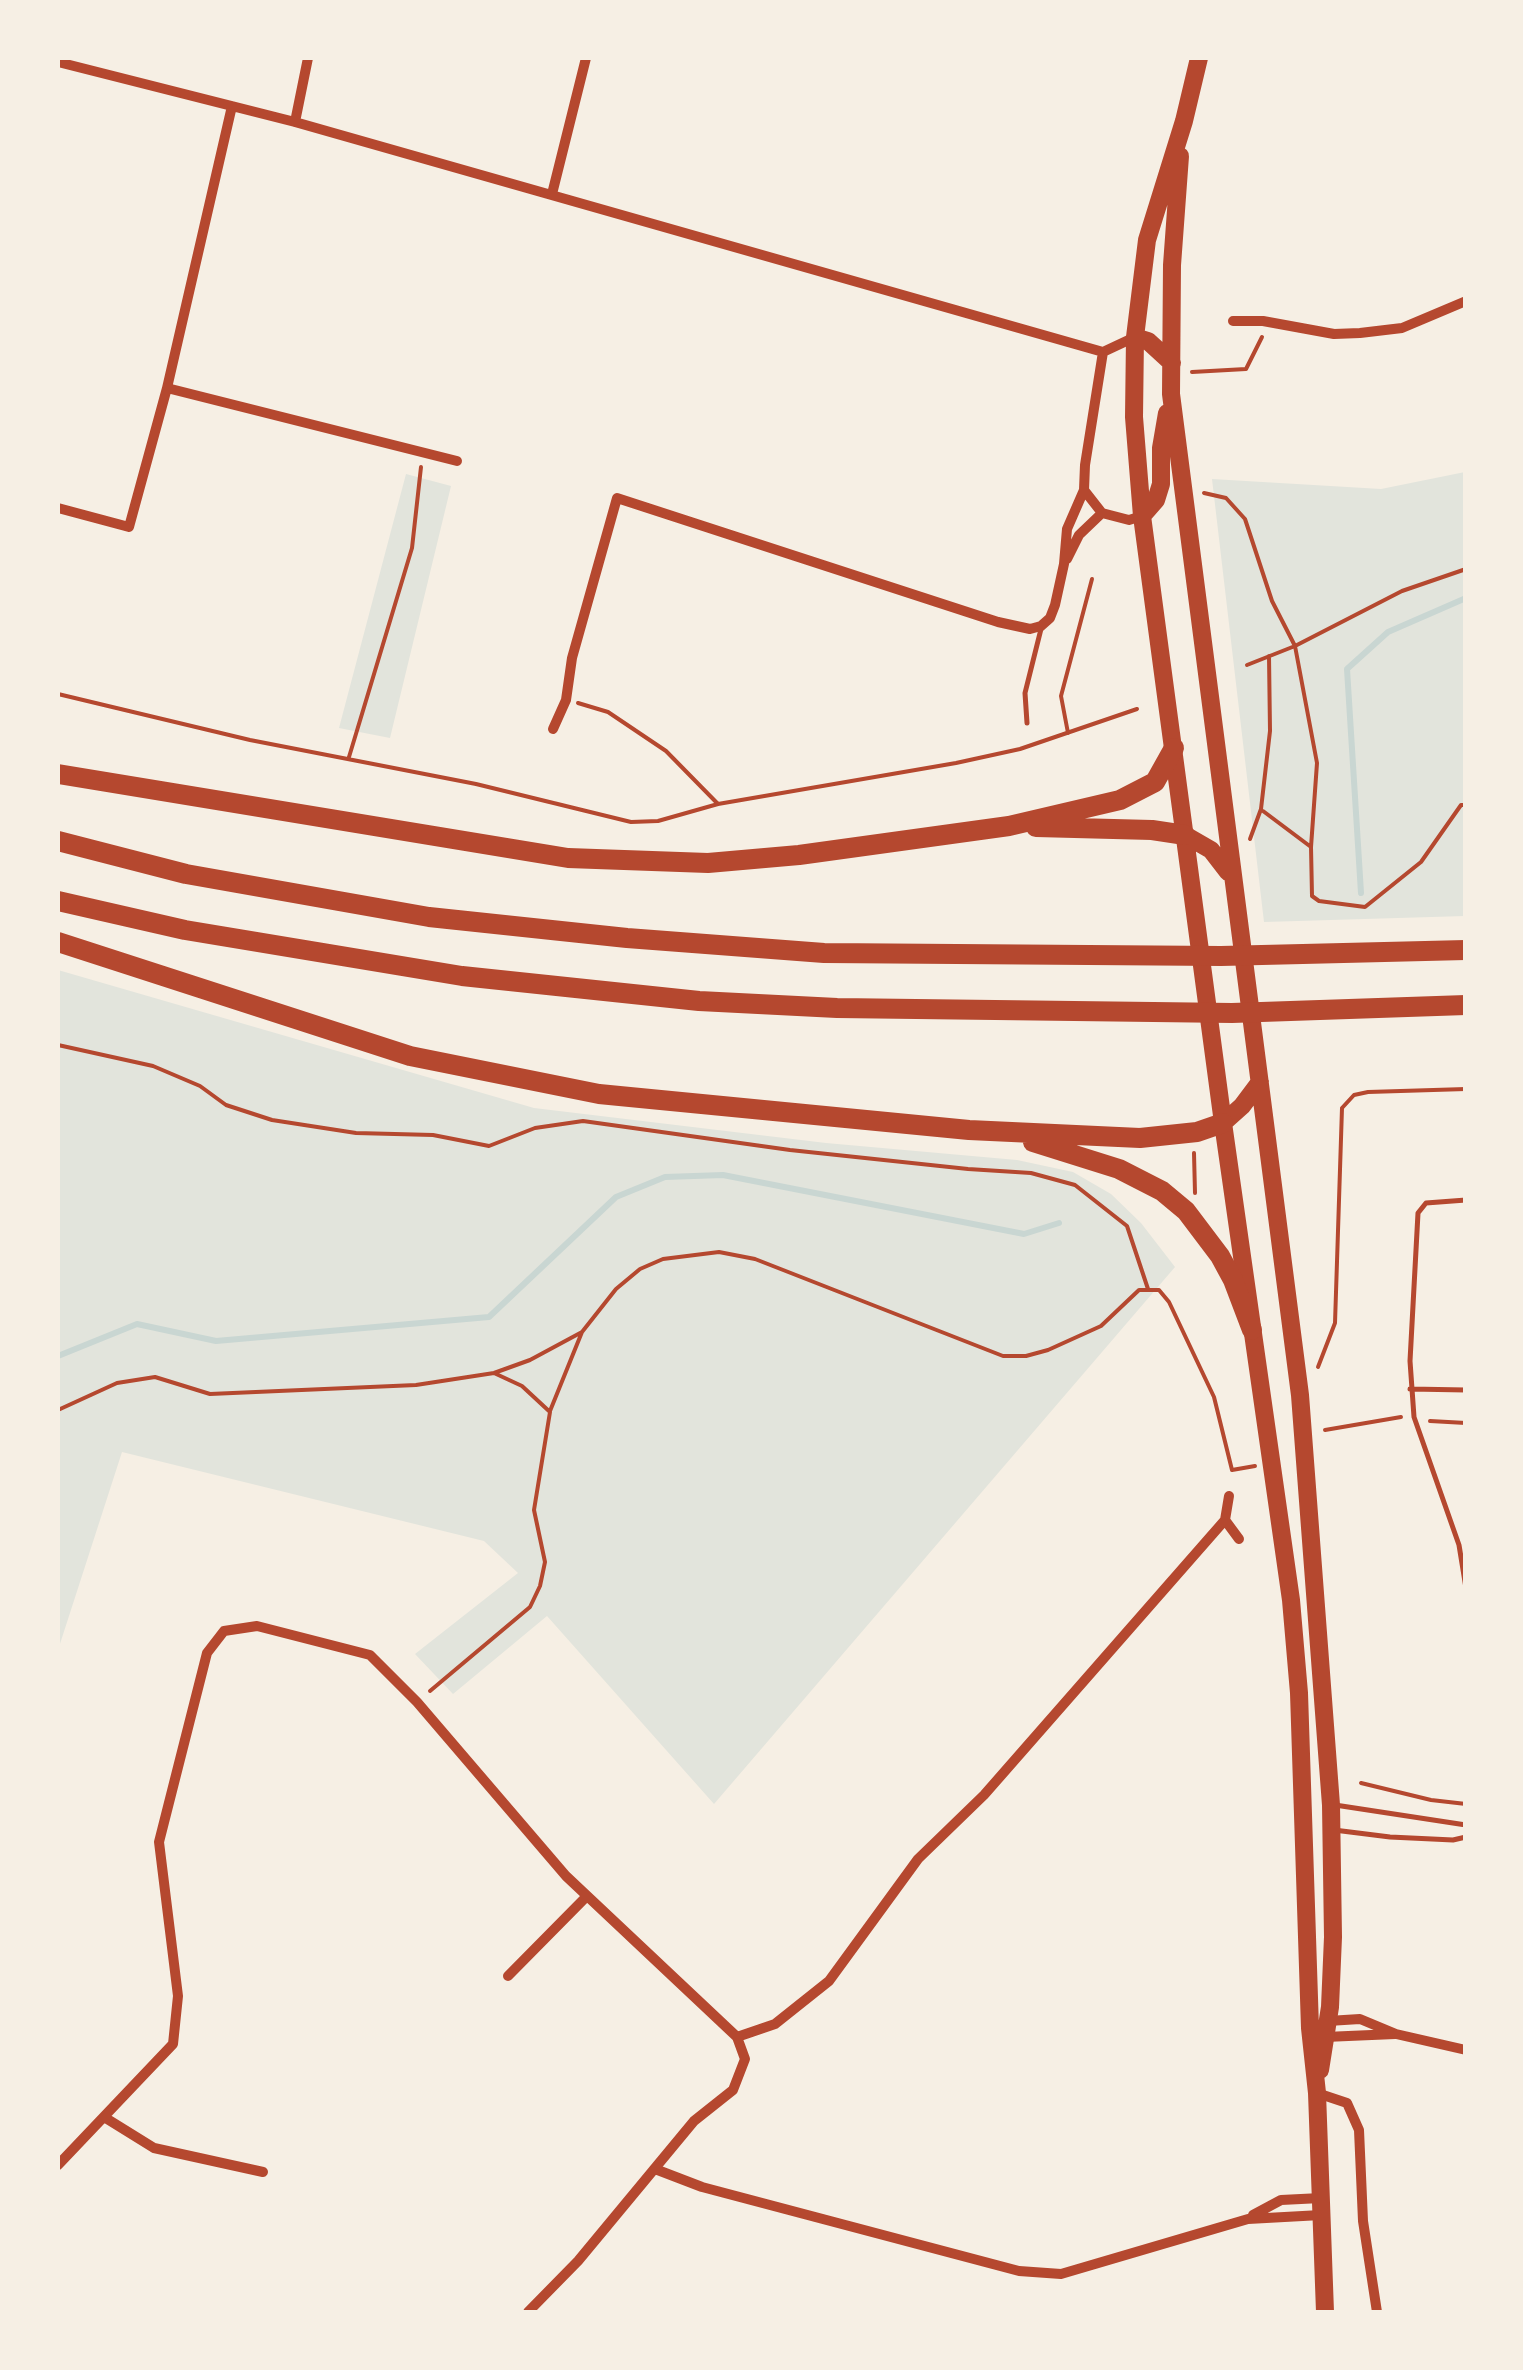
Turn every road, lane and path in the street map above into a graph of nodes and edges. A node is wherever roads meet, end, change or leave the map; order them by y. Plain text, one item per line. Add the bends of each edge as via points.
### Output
1 (308, 58) edge
2 (586, 58) edge
3 (1198, 58) edge
4 (58, 62) edge
5 (232, 106) junction
6 (1184, 121) junction
7 (295, 122) junction
8 (552, 194) junction
9 (1466, 301) edge
10 (1233, 322) dead end
11 (1270, 322) junction
12 (1135, 337) junction
13 (1103, 352) junction
14 (1172, 362) junction
15 (1192, 372) dead end
16 (167, 388) junction
17 (1172, 394) junction
18 (423, 452) junction
19 (456, 461) dead end
20 (1084, 490) junction
21 (1204, 493) dead end
22 (58, 508) edge
23 (1102, 513) junction
24 (1142, 516) junction
25 (1064, 564) junction
26 (1466, 569) edge
27 (1092, 579) dead end
28 (1042, 626) junction
29 (1295, 646) junction
30 (1269, 656) junction
31 (1247, 664) dead end
32 (58, 694) edge
33 (566, 700) junction
34 (1137, 709) dead end
35 (1027, 724) dead end
36 (553, 729) dead end
37 (1068, 733) junction
38 (1174, 748) junction
39 (349, 757) junction
40 (58, 774) edge
41 (718, 804) junction
42 (1466, 805) edge
43 (1261, 809) junction
44 (1009, 826) junction
45 (1184, 835) junction
46 (58, 840) edge
47 (1311, 846) junction
48 (1246, 848) dead end
49 (1233, 886) junction
50 (58, 901) edge
51 (58, 942) edge
52 (1466, 950) edge
53 (1466, 1005) edge
54 (58, 1045) edge
55 (1260, 1082) junction
56 (1466, 1089) edge
57 (1223, 1122) junction
58 (969, 1130) junction
59 (1194, 1147) dead end
60 (1466, 1200) edge
61 (1193, 1202) dead end
62 (1148, 1291) junction
63 (1252, 1330) junction
64 (582, 1332) junction
65 (1318, 1367) dead end
66 (494, 1373) junction
67 (1410, 1388) junction
68 (1466, 1390) edge
69 (58, 1410) edge
70 (550, 1412) junction
71 (1339, 1426) dead end
72 (1325, 1430) dead end
73 (1271, 1464) junction
74 (1230, 1496) dead end
75 (1226, 1520) junction
76 (1239, 1539) dead end
77 (1466, 1588) edge
78 (416, 1702) junction
79 (1360, 1784) dead end
80 (1330, 1804) junction
81 (1466, 1804) edge
82 (1301, 1816) junction
83 (1466, 1825) edge
84 (1331, 1830) junction
85 (1466, 1837) edge
86 (588, 1896) junction
87 (508, 1976) dead end
88 (1321, 2029) junction
89 (737, 2038) junction
90 (1466, 2050) edge
91 (1317, 2093) junction
92 (104, 2117) junction
93 (58, 2165) edge
94 (655, 2169) junction
95 (262, 2172) dead end
96 (1321, 2206) junction
97 (1248, 2219) junction
98 (528, 2312) edge
99 (1325, 2312) edge
100 (1378, 2312) edge

1 - 7 street
2 - 8 street
3 - 6 main road
4 - 5 street
5 - 7 street
5 - 16 street
6 - 12 main road via 1147,240
6 - 14 main road
7 - 8 street
8 - 13 street
9 - 11 street via 1402,328 1371,332 1334,334
10 - 11 street
11 - 15 path via 1246,369
12 - 13 street
12 - 14 main road
12 - 24 main road
13 - 20 street
14 - 17 main road
16 - 18 street
16 - 22 street via 129,527
17 - 24 main road via 1161,484
17 - 49 main road
18 - 19 street
18 - 39 path via 412,548
20 - 23 street
20 - 25 street via 1067,529
21 - 29 path via 1226,498 1245,518 1272,601
23 - 24 street
23 - 25 street
24 - 38 main road
25 - 28 street via 1055,605
26 - 29 path via 1402,591
27 - 37 path via 1061,696
28 - 33 street via 998,622 617,498
28 - 35 lane via 1025,693
29 - 30 path
29 - 47 path via 1317,763
30 - 31 path
30 - 43 path
32 - 39 path
33 - 36 street
33 - 41 path via 608,712 666,750
34 - 37 path
37 - 41 path via 956,764
38 - 44 highway via 1155,782 1137,794
38 - 45 main road
39 - 41 path via 631,822
40 - 44 highway via 604,861 708,863
42 - 47 path via 1421,862 1365,907 1312,896
43 - 47 path
43 - 48 path
44 - 45 highway
45 - 49 main road via 1220,858
45 - 57 main road
46 - 52 highway via 186,874 429,917 627,938 824,953
49 - 55 main road
50 - 53 highway via 184,930 462,976 699,1001 1232,1013
51 - 58 highway via 410,1056 512,1079 599,1094
54 - 62 path via 154,1066 226,1105 272,1120 356,1133 433,1135 489,1146 535,1128 582,1122 1031,1172 1076,1185 1127,1226
55 - 57 main road
55 - 80 main road via 1300,1395
56 - 65 path via 1368,1092 1342,1108 1335,1324
57 - 58 highway via 1140,1138
57 - 63 main road
58 - 63 highway via 1075,1153 1162,1191 1204,1230
59 - 61 path
60 - 67 lane via 1426,1203 1418,1213
62 - 64 path via 1127,1299 1102,1326 1037,1353 1003,1356 755,1258 719,1252 640,1269
62 - 73 path via 1159,1290 1169,1302 1214,1396 1232,1470
63 - 73 main road
64 - 66 path
64 - 70 path
66 - 69 path via 416,1385 210,1394 156,1377 117,1384
66 - 70 path via 522,1386
67 - 68 lane
67 - 77 lane via 1460,1545
70 - 78 path via 534,1510 545,1562 540,1586 530,1607
71 - 72 path
73 - 82 main road via 1298,1674
74 - 75 street
75 - 76 street
75 - 89 street via 984,1795 918,1859 829,1981 775,2024
78 - 86 street
78 - 92 street via 370,1655 257,1626 224,1631 207,1653 159,1842 178,1996 173,2044
79 - 81 path
80 - 82 main road
80 - 83 lane
80 - 84 main road
82 - 84 main road
82 - 88 main road
84 - 85 lane
84 - 88 main road via 1334,1910
86 - 87 street
86 - 89 street
88 - 90 street via 1360,2019
88 - 91 main road
89 - 94 street via 745,2059 734,2090 694,2121
91 - 96 main road
91 - 100 street via 1346,2103 1359,2130 1362,2221
92 - 93 street
92 - 95 street via 154,2148
94 - 97 street via 702,2187 1033,2272 1061,2274
94 - 98 street
96 - 97 street
96 - 97 street via 1280,2200
96 - 99 main road

